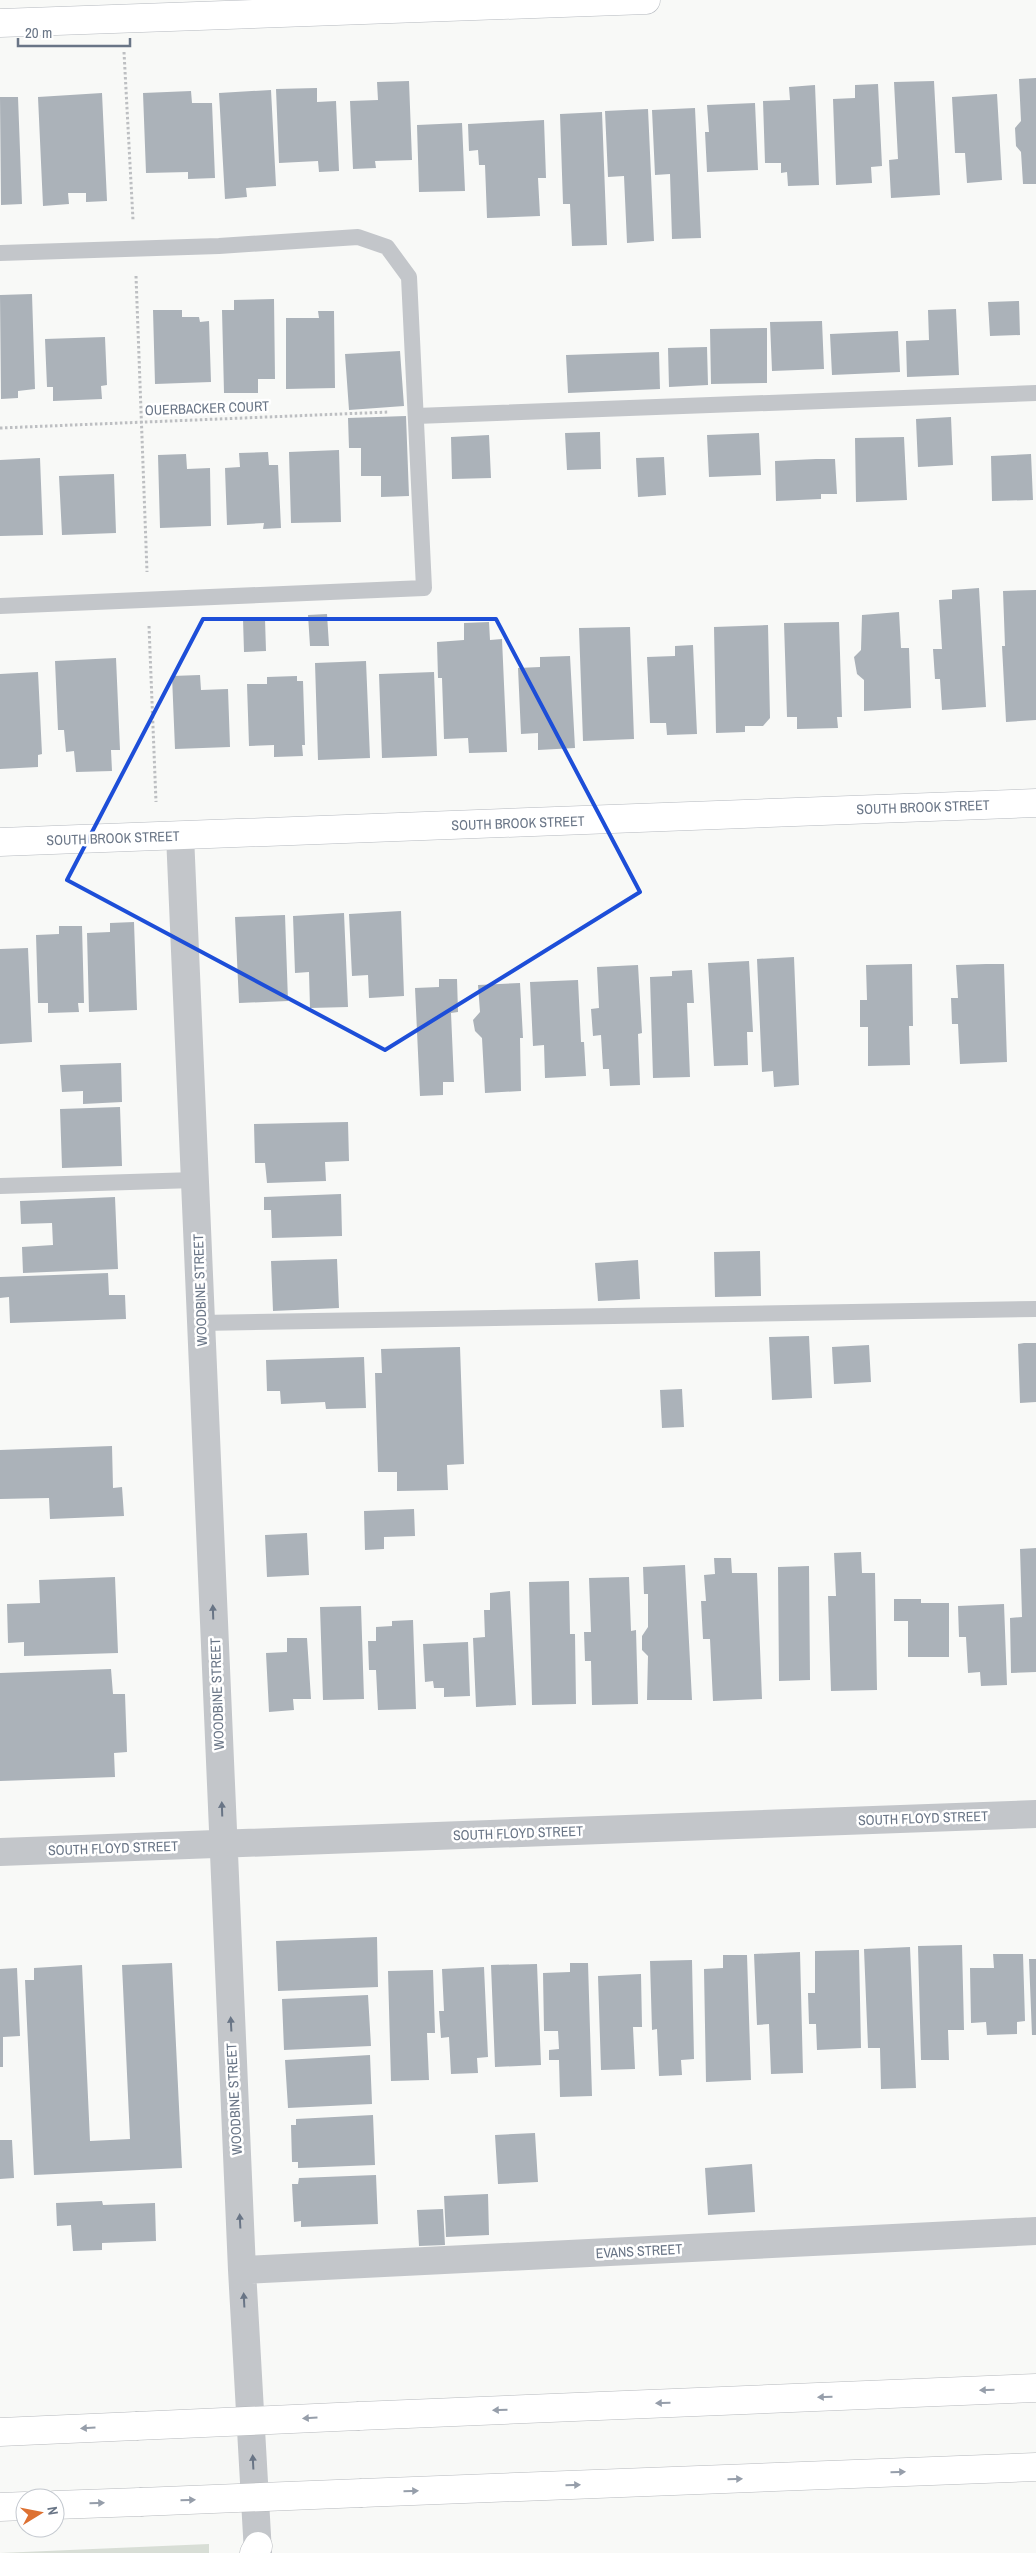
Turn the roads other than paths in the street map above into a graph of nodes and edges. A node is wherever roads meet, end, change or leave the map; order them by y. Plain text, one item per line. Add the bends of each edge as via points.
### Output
1 (646, 0) edge
2 (0, 23) edge
3 (0, 253) edge
4 (1036, 393) edge
5 (416, 413) junction
6 (0, 606) edge
7 (1036, 803) edge
8 (180, 835) junction
9 (0, 842) edge
10 (195, 1180) junction
11 (0, 1186) edge
12 (1036, 1309) edge
13 (201, 1323) junction
14 (1036, 1814) edge
15 (223, 1844) junction
16 (0, 1852) edge
17 (1036, 2232) edge
18 (242, 2270) junction
19 (1036, 2388) edge
20 (0, 2432) edge
21 (1036, 2467) edge
22 (65, 2505) edge
23 (15, 2506) edge
24 (0, 2507) edge
25 (257, 2551) edge

1 - 2 main road
3 - 5 lane via 358,237 387,247 409,277
4 - 5 lane
5 - 6 lane via 424,588
7 - 8 main road, SOUTH BROOK STREET
8 - 9 main road, SOUTH BROOK STREET
8 - 10 street, WOODBINE STREET
10 - 11 lane
10 - 13 street, WOODBINE STREET
12 - 13 lane
15 -> 13 street, WOODBINE STREET
14 - 15 street, SOUTH FLOYD STREET
15 - 16 street, SOUTH FLOYD STREET
18 -> 15 street, WOODBINE STREET
17 - 18 street, EVANS STREET
25 -> 18 street, WOODBINE STREET
19 -> 20 main road, bridge
22 -> 21 main road, bridge
23 - 24 main road

